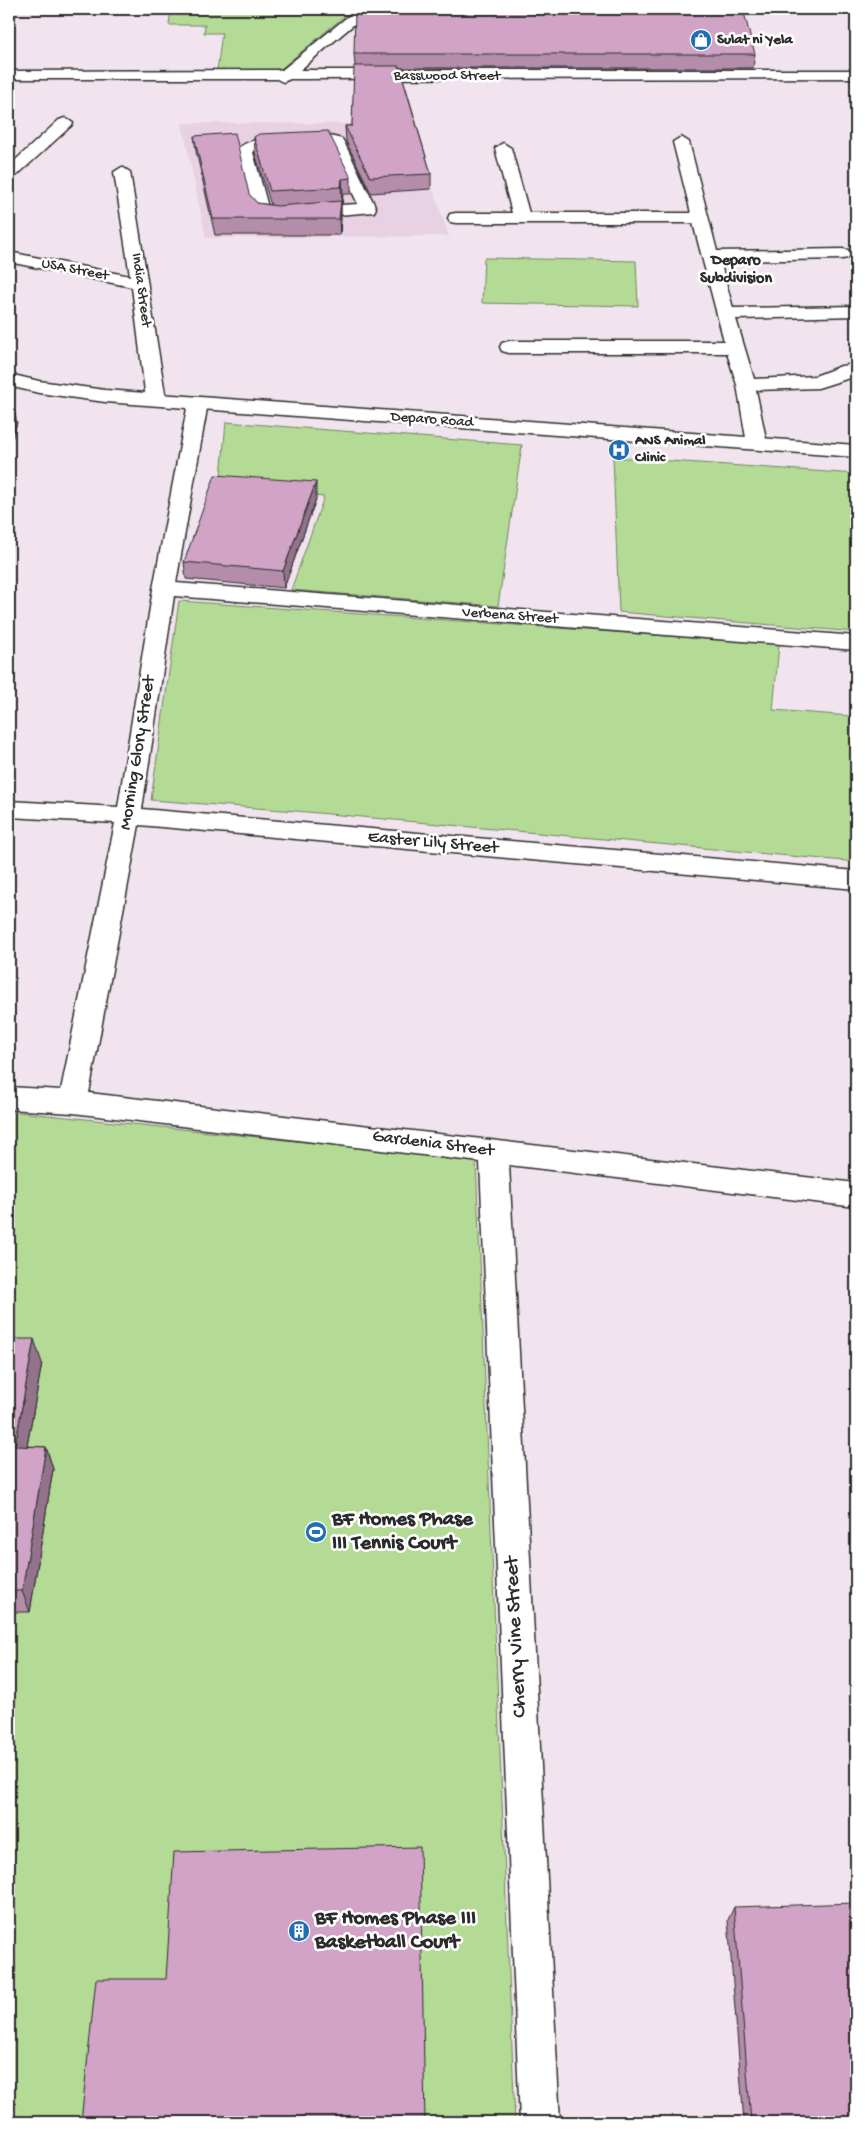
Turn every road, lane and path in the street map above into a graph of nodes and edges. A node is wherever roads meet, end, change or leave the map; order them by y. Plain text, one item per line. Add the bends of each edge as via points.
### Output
1 (364, 9) edge
2 (856, 74) edge
3 (9, 75) edge
4 (283, 77) junction
5 (65, 123) dead end
6 (681, 142) dead end
7 (503, 148) dead end
8 (9, 174) edge
9 (124, 176) dead end
10 (368, 208) joint
11 (456, 218) dead end
12 (522, 218) junction
13 (701, 218) junction
14 (842, 254) dead end
15 (710, 256) junction
16 (9, 257) edge
17 (140, 283) junction
18 (856, 311) edge
19 (725, 314) junction
20 (508, 347) dead end
21 (734, 347) junction
22 (856, 370) edge
23 (9, 380) edge
24 (746, 385) junction
25 (156, 400) junction
26 (198, 403) junction
27 (757, 444) junction
28 (856, 451) edge
29 (164, 589) junction
30 (856, 643) edge
31 (9, 809) edge
32 (129, 816) junction
33 (856, 880) edge
34 (9, 1098) edge
35 (72, 1102) junction
36 (494, 1151) junction
37 (856, 1195) edge
38 (540, 2122) edge

1 - 4 street
2 - 4 street, Basswood Street
3 - 4 street, Basswood Street
5 - 8 street
6 - 13 street
7 - 12 street
9 - 17 street, India Street
10 - 10 street via 266,214 260,209 245,150 256,144 330,139 336,142
11 - 12 street
12 - 13 street
13 - 15 street
14 - 15 street
15 - 19 street
16 - 17 street, USA Street
17 - 25 street, India Street
18 - 19 street
19 - 21 street
20 - 21 street
21 - 24 street
22 - 24 street via 818,382
23 - 25 street, Deparo Road via 72,392
24 - 27 street
25 - 26 street, Deparo Road
26 - 27 street, Deparo Road
26 - 29 street, Morning Glory Street
27 - 28 street, Deparo Road
29 - 30 street, Verbena Street
29 - 32 street, Morning Glory Street
31 - 32 street, Easter Lily Street
32 - 33 street, Easter Lily Street
32 - 35 street, Morning Glory Street
34 - 35 street, Gardenia Street
35 - 36 street, Gardenia Street
36 - 37 street, Gardenia Street
36 - 38 street, Cherry Vine Street

